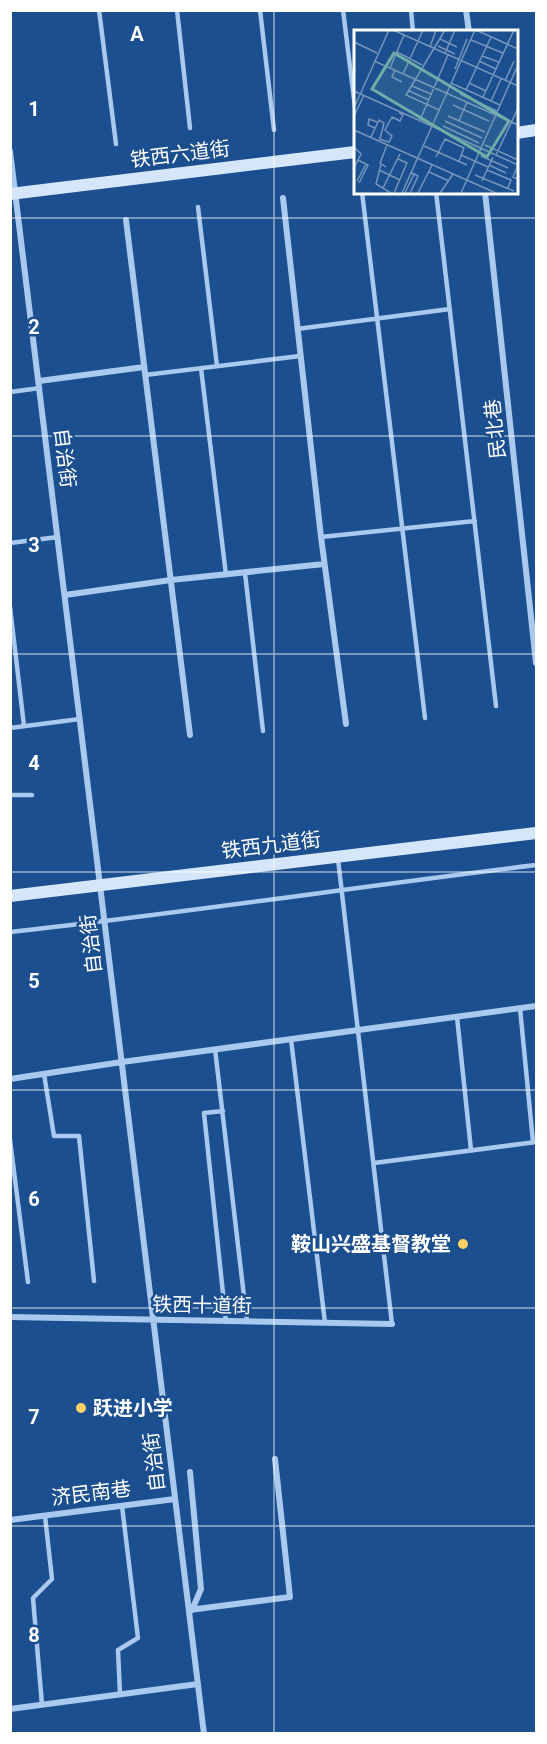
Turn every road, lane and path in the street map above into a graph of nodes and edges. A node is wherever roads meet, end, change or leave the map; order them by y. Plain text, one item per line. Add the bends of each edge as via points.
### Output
1 (99, 10) edge
2 (177, 10) edge
3 (260, 10) edge
4 (343, 10) edge
5 (411, 10) edge
6 (466, 10) edge
7 (413, 30) edge
8 (469, 30) edge
9 (354, 99) edge
10 (190, 128) dead end
11 (274, 130) dead end
12 (537, 130) edge
13 (517, 133) edge
14 (116, 144) dead end
15 (10, 151) edge
16 (354, 152) edge
17 (13, 194) edge
18 (362, 194) edge
19 (436, 194) edge
20 (485, 194) edge
21 (283, 198) dead end
22 (198, 207) dead end
23 (126, 220) dead end
24 (450, 309) junction
25 (378, 320) junction
26 (297, 329) junction
27 (300, 356) junction
28 (217, 366) junction
29 (144, 367) junction
30 (201, 368) junction
31 (145, 375) junction
32 (39, 385) junction
33 (10, 392) edge
34 (475, 521) junction
35 (402, 529) junction
36 (58, 537) junction
37 (321, 537) junction
38 (10, 543) edge
39 (324, 564) junction
40 (245, 573) junction
41 (226, 575) junction
42 (171, 580) junction
43 (65, 595) junction
44 (10, 607) edge
45 (537, 663) edge
46 (496, 706) dead end
47 (425, 718) dead end
48 (80, 719) junction
49 (346, 724) dead end
50 (24, 726) junction
51 (10, 728) edge
52 (263, 731) dead end
53 (190, 735) dead end
54 (10, 795) edge
55 (32, 795) dead end
56 (537, 833) edge
57 (338, 856) junction
58 (537, 864) edge
59 (100, 885) junction
60 (342, 889) junction
61 (10, 896) edge
62 (105, 922) junction
63 (10, 932) edge
64 (537, 1006) edge
65 (519, 1008) junction
66 (457, 1017) junction
67 (360, 1030) junction
68 (291, 1039) junction
69 (215, 1049) junction
70 (122, 1062) junction
71 (44, 1074) junction
72 (10, 1079) edge
73 (223, 1111) junction
74 (10, 1140) edge
75 (535, 1142) edge
76 (471, 1150) junction
77 (374, 1163) junction
78 (94, 1281) dead end
79 (28, 1282) dead end
80 (10, 1317) edge
81 (154, 1321) junction
82 (226, 1322) junction
83 (247, 1322) junction
84 (325, 1323) junction
85 (392, 1324) joint
86 (275, 1460) dead end
87 (190, 1472) dead end
88 (176, 1499) junction
89 (122, 1506) junction
90 (45, 1516) junction
91 (10, 1520) edge
92 (191, 1610) junction
93 (198, 1683) junction
94 (120, 1694) junction
95 (42, 1705) junction
96 (10, 1709) edge
97 (204, 1734) edge

1 - 14 lane
2 - 10 lane
3 - 11 lane
4 - 9 lane
5 - 7 lane
6 - 8 street
12 - 13 main road
15 - 17 street, 自治街
16 - 17 main road, 铁西六道街
17 - 32 street, 自治街
18 - 25 lane
19 - 24 lane
20 - 45 street, 民北巷
21 - 26 street
22 - 28 lane
23 - 29 street
24 - 25 lane
24 - 34 lane
25 - 26 lane
25 - 35 lane
26 - 27 street
27 - 28 lane
27 - 37 street
28 - 30 lane
29 - 31 street
29 - 32 street
30 - 31 lane
30 - 41 lane
31 - 42 street
32 - 33 lane
32 - 36 street, 自治街
34 - 35 lane
34 - 46 lane
35 - 37 lane
35 - 47 lane
36 - 38 lane
36 - 43 street, 自治街
37 - 39 street
39 - 40 street
39 - 49 street
40 - 41 street
40 - 52 lane
41 - 42 street
42 - 43 street
42 - 53 street
43 - 48 street, 自治街
44 - 50 lane
48 - 50 lane
48 - 59 street, 自治街
50 - 51 lane
54 - 55 lane
56 - 57 main road, 铁西九道街
57 - 59 main road, 铁西九道街
57 - 60 lane
58 - 60 lane
59 - 61 main road, 铁西九道街
59 - 62 street, 自治街
60 - 62 lane
60 - 67 lane
62 - 63 lane
62 - 70 street, 自治街
64 - 65 street
65 - 66 street
65 - 75 lane
66 - 67 street
66 - 76 lane
67 - 68 street
67 - 77 lane
68 - 69 street
68 - 84 lane
69 - 70 street
69 - 73 lane
70 - 71 street
70 - 81 street, 自治街
71 - 72 street
71 - 78 lane via 54,1136 79,1136
73 - 82 lane via 204,1113
73 - 83 lane
74 - 79 lane
75 - 76 lane
76 - 77 lane
77 - 85 lane
80 - 81 street, 铁西十道街
81 - 82 street, 铁西十道街
81 - 88 street, 自治街
82 - 83 street, 铁西十道街
83 - 84 street, 铁西十道街
84 - 85 street, 铁西十道街
86 - 92 street via 290,1598
87 - 92 street via 201,1588
88 - 89 street, 济民南巷
88 - 92 street, 自治街
89 - 90 street, 济民南巷
89 - 94 lane via 138,1638 118,1650
90 - 91 street, 济民南巷
90 - 95 lane via 52,1579 33,1598
92 - 93 street, 自治街
93 - 94 street
93 - 97 street, 自治街
94 - 95 street
95 - 96 street

